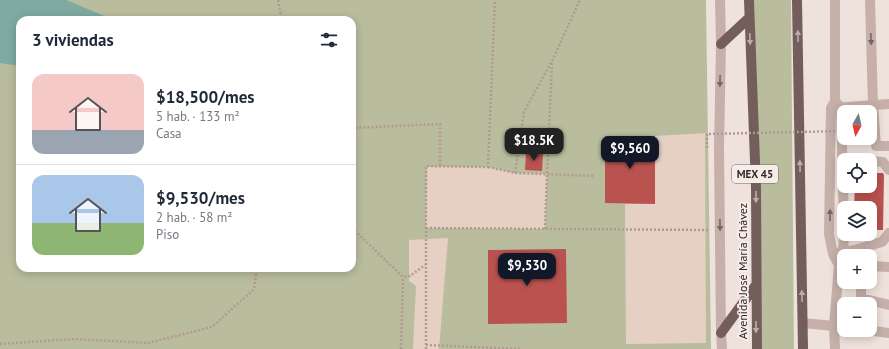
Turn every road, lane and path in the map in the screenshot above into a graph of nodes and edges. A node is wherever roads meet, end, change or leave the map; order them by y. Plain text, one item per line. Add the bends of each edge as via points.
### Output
1 (278, 0) edge
2 (495, 0) edge
3 (580, 0) edge
4 (720, 0) edge
5 (749, 0) edge
6 (797, 0) edge
7 (835, 0) edge
8 (870, 0) edge
9 (281, 16) edge
10 (749, 18) junction
11 (721, 44) junction
12 (552, 61) junction
13 (889, 104) edge
14 (873, 105) joint
15 (836, 106) junction
16 (356, 128) edge
17 (837, 130) edge
18 (876, 145) edge
19 (889, 146) edge
20 (708, 148) dead end
21 (843, 153) edge
22 (877, 162) edge
23 (440, 167) junction
24 (488, 167) junction
25 (889, 170) edge
26 (515, 173) junction
27 (547, 174) junction
28 (595, 176) dead end
29 (426, 228) junction
30 (546, 229) junction
31 (720, 230) junction
32 (356, 232) edge
33 (889, 233) edge
34 (854, 249) edge
35 (837, 251) edge
36 (425, 265) junction
37 (877, 266) edge
38 (889, 267) edge
39 (256, 272) edge
40 (403, 277) junction
41 (756, 285) junction
42 (861, 289) edge
43 (889, 306) edge
44 (802, 323) junction
45 (837, 327) edge
46 (877, 331) edge
47 (721, 333) junction
48 (889, 333) edge
49 (837, 337) edge
50 (0, 344) edge
51 (426, 345) junction
52 (401, 349) edge
53 (426, 349) edge
54 (522, 349) edge
55 (722, 349) edge
56 (757, 349) edge
57 (803, 349) edge
58 (835, 349) edge

1 - 9 path
2 - 24 path
3 - 12 path
4 - 11 street, Avenida José María Chávez
5 - 10 main road, Avenida José María Chávez / MEX 45
44 -> 6 main road
7 - 15 street
8 -> 14 street
10 - 11 main road
10 -> 41 main road, Avenida José María Chávez / MEX 45 via 756,188
11 -> 31 street, Avenida José María Chávez via 718,148
12 - 26 path via 524,112
12 - 27 path
13 - 14 street
15 - 21 street
35 -> 15 street via 829,234
16 - 23 path via 440,124
17 - 20 path, bridge via 707,134
18 - 19 street
22 - 25 street via 883,162
23 - 24 path
23 - 29 path via 426,166
24 - 26 path
26 - 27 path
27 - 28 path
27 - 30 path
29 - 30 path
29 - 36 path
30 - 31 path
31 - 47 street, Avenida José María Chávez
32 - 40 path
33 - 34 street via 882,242
36 - 40 path via 410,276
36 - 51 path
37 - 38 street
39 - 50 path via 254,289 212,327 148,343 74,339
40 - 52 path
41 - 47 main road
41 -> 56 main road, Avenida José María Chávez / MEX 45
42 - 43 street via 861,298
44 - 45 street
44 - 57 main road
46 - 48 street
47 - 55 street, Avenida José María Chávez
49 - 58 street
51 - 53 path
51 - 54 path

